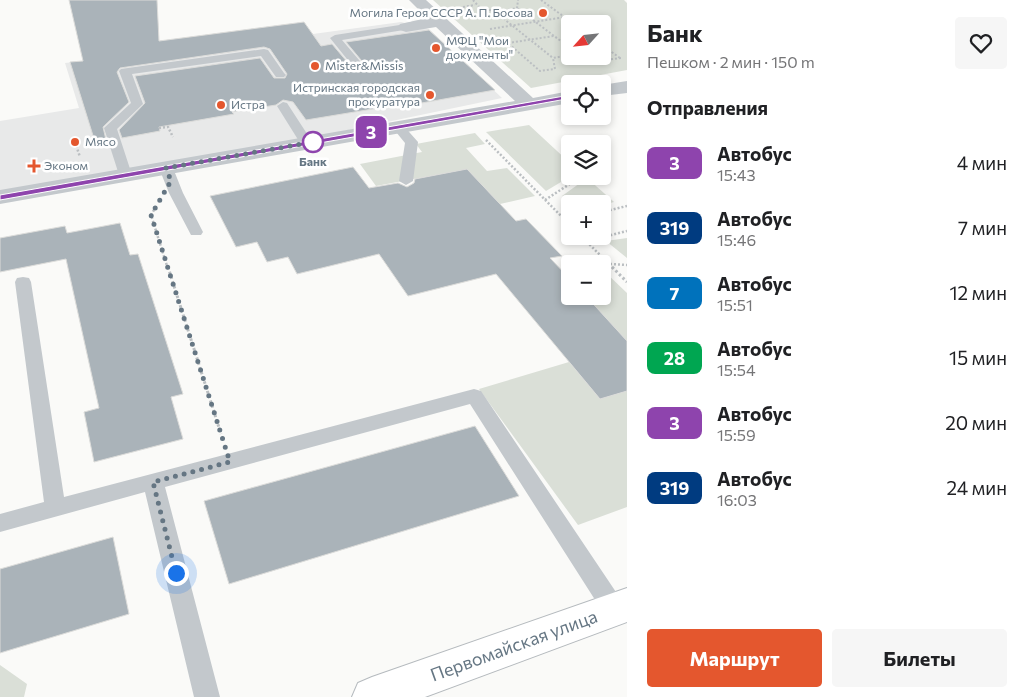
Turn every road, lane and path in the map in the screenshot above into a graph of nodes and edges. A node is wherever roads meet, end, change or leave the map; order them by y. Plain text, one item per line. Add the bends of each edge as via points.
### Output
1 (417, 0) edge
2 (473, 0) edge
3 (518, 0) edge
4 (541, 0) edge
5 (461, 3) dead end
6 (517, 8) junction
7 (494, 11) junction
8 (471, 12) dead end
9 (561, 15) edge
10 (561, 19) edge
11 (440, 21) junction
12 (535, 22) junction
13 (512, 25) junction
14 (406, 27) joint
15 (496, 34) dead end
16 (554, 36) junction
17 (530, 40) junction
18 (561, 41) edge
19 (611, 51) edge
20 (561, 57) edge
21 (553, 58) junction
22 (621, 58) junction
23 (611, 59) edge
24 (627, 62) edge
25 (359, 67) dead end
26 (554, 69) junction
27 (560, 73) dead end
28 (280, 75) dead end
29 (627, 87) edge
30 (611, 90) edge
31 (561, 98) edge
32 (528, 104) junction
33 (282, 106) dead end
34 (398, 127) junction
35 (159, 128) dead end
36 (173, 137) dead end
37 (484, 138) dead end
38 (307, 143) junction
39 (169, 175) junction
40 (125, 176) junction
41 (406, 181) dead end
42 (568, 185) edge
43 (0, 198) edge
44 (545, 200) junction
45 (627, 206) edge
46 (611, 210) edge
47 (561, 215) edge
48 (627, 231) edge
49 (196, 232) dead end
50 (611, 235) edge
51 (590, 245) edge
52 (600, 255) edge
53 (611, 264) edge
54 (627, 265) edge
55 (611, 266) edge
56 (23, 282) dead end
57 (627, 282) edge
58 (230, 462) junction
59 (153, 482) junction
60 (55, 508) junction
61 (0, 522) edge
62 (621, 607) edge
63 (207, 697) edge
64 (372, 697) edge

1 - 11 street
2 - 7 path via 479,8
3 - 6 path
4 - 9 path
5 - 8 path
6 - 7 path
6 - 12 path
7 - 13 path
10 - 12 path
11 - 14 street
11 - 32 street
12 - 13 path
12 - 16 path
13 - 15 path via 490,29
13 - 17 path
14 - 25 lane via 335,38
16 - 17 path
16 - 18 path
17 - 21 path
17 - 26 path via 507,43 540,71
19 - 22 path
20 - 21 path
21 - 26 path
22 - 23 path
22 - 24 path
26 - 27 path
28 - 40 lane via 264,52 126,71 137,104 110,128
29 - 30 street
31 - 32 street
32 - 34 street
33 - 38 lane
34 - 38 street
34 - 41 lane via 412,142
35 - 36 path via 168,127
37 - 44 path
38 - 39 street
39 - 40 street
39 - 49 lane
39 - 58 path via 151,215
40 - 43 street
42 - 44 path
44 - 47 path
45 - 46 path
48 - 50 path
51 - 52 path
53 - 54 path
55 - 57 path
56 - 60 lane
58 - 59 lane
58 - 62 lane via 474,396
59 - 60 lane
59 - 63 lane
60 - 61 lane
62 - 64 main road, Первомайская улица

